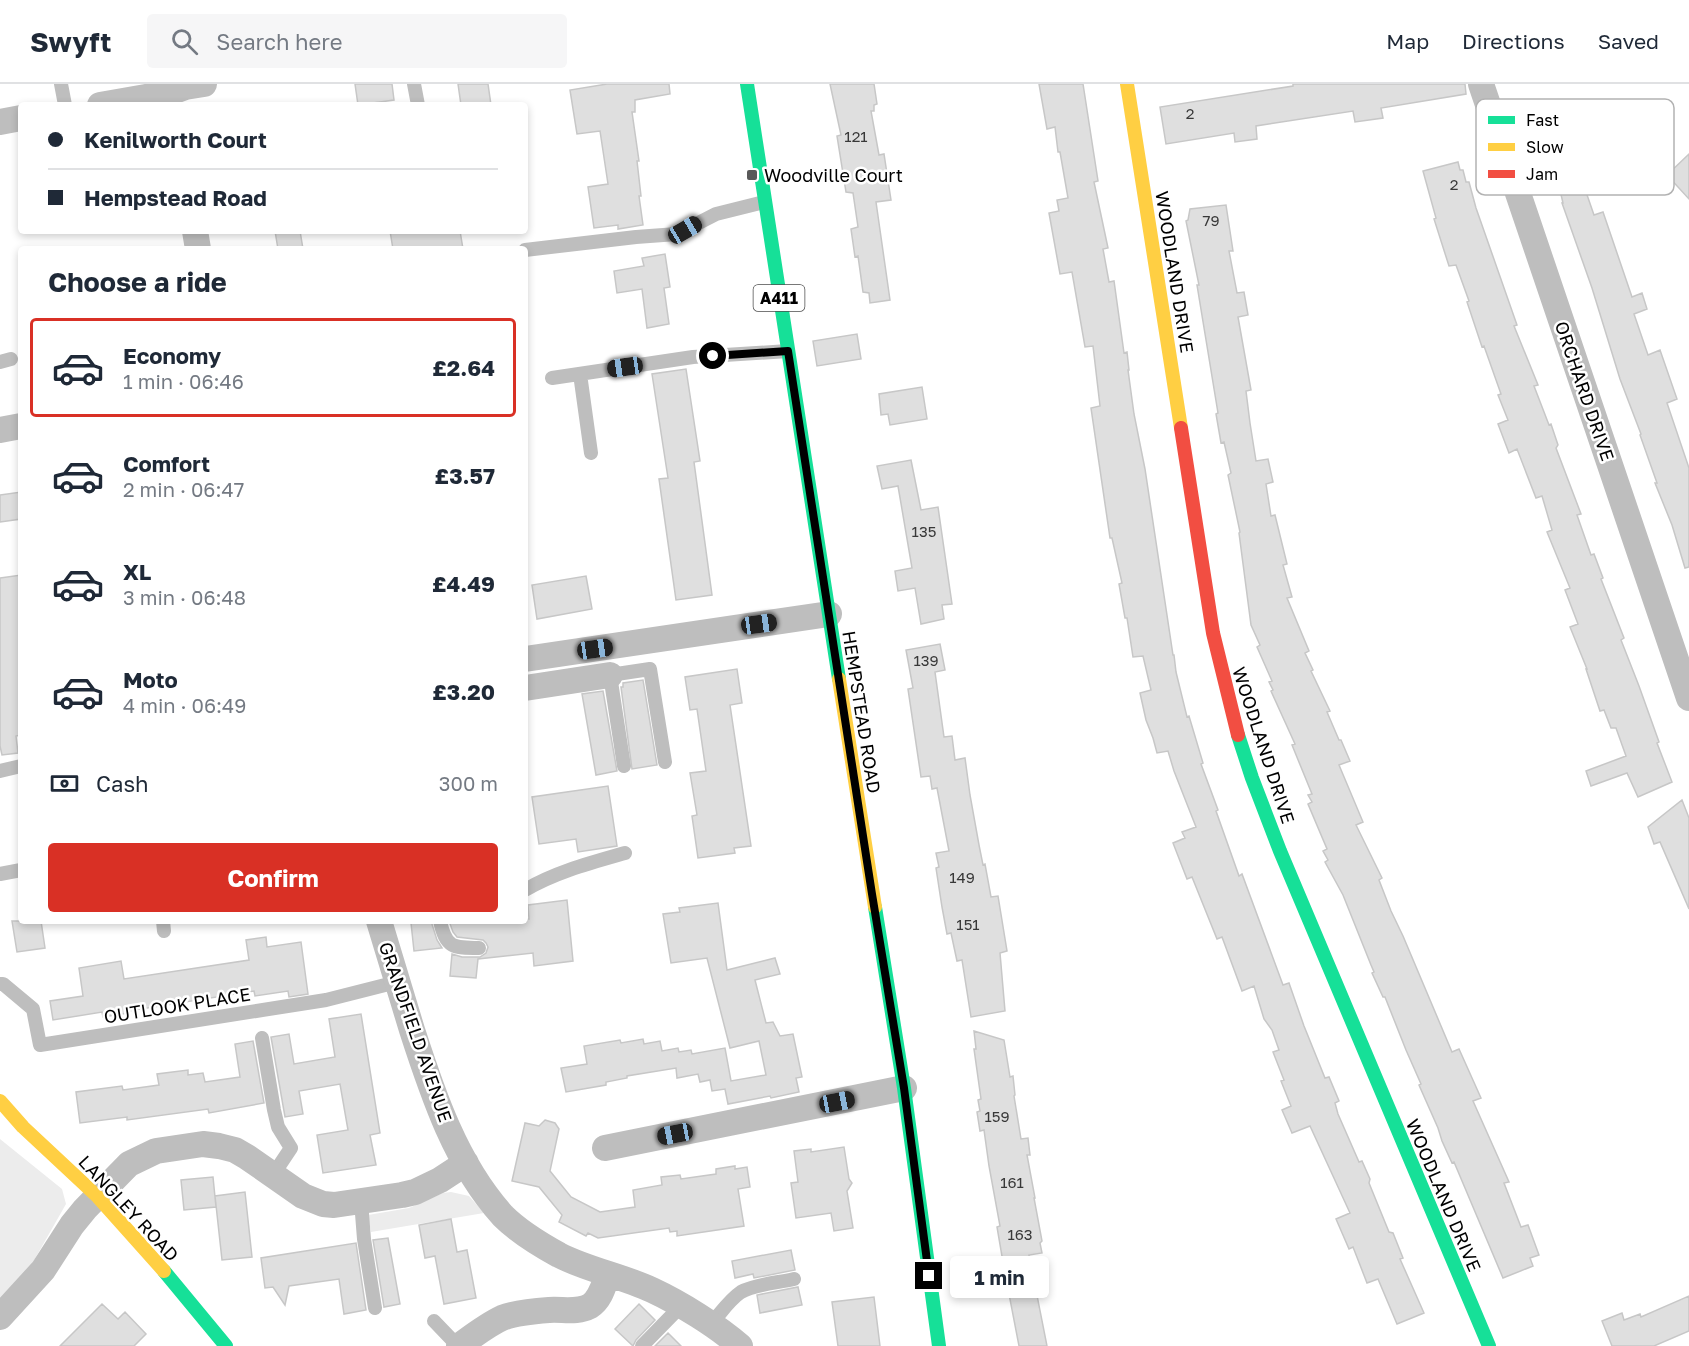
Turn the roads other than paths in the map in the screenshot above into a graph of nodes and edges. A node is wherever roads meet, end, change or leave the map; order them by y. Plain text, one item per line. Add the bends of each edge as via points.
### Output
1 (61, 84) edge
2 (204, 84) edge
3 (414, 84) edge
4 (747, 84) edge
5 (1127, 84) edge
6 (1481, 84) edge
7 (170, 94) edge
8 (1486, 99) edge
9 (64, 102) edge
10 (119, 102) edge
11 (417, 102) edge
12 (18, 119) edge
13 (0, 122) edge
14 (1519, 195) edge
15 (764, 202) junction
16 (528, 250) edge
17 (788, 351) junction
18 (580, 374) junction
19 (552, 378) dead end
20 (18, 427) edge
21 (0, 430) edge
22 (591, 453) dead end
23 (829, 614) junction
24 (528, 659) edge
25 (610, 675) junction
26 (528, 688) edge
27 (1689, 698) edge
28 (665, 762) dead end
29 (624, 766) dead end
30 (18, 767) edge
31 (0, 771) edge
32 (625, 853) dead end
33 (18, 871) edge
34 (0, 874) edge
35 (528, 888) edge
36 (380, 924) edge
37 (441, 924) edge
38 (479, 948) dead end
39 (397, 982) junction
40 (0, 984) edge
41 (262, 1038) dead end
42 (904, 1088) junction
43 (0, 1101) edge
44 (605, 1148) dead end
45 (466, 1163) junction
46 (273, 1175) junction
47 (98, 1196) junction
48 (361, 1202) junction
49 (608, 1274) junction
50 (794, 1279) dead end
51 (681, 1306) junction
52 (375, 1308) dead end
53 (0, 1317) edge
54 (434, 1321) dead end
55 (711, 1324) junction
56 (226, 1346) edge
57 (458, 1346) edge
58 (642, 1346) edge
59 (740, 1346) edge
60 (939, 1346) edge
61 (1489, 1346) edge

1 - 9 lane
2 - 7 street
3 - 11 lane
4 - 15 street, HEMPSTEAD ROAD / A411
5 - 61 street, WOODLAND DRIVE via 1213,633 1234,722 1280,850
6 - 8 street, ORCHARD DRIVE
7 - 10 street
12 - 13 street
14 - 27 street, ORCHARD DRIVE
15 - 16 lane via 716,214 677,234
15 - 17 street, HEMPSTEAD ROAD / A411
17 - 18 lane via 693,357
17 - 23 street, HEMPSTEAD ROAD / A411
18 - 19 lane
18 - 22 lane
20 - 21 street
23 - 24 street
23 - 42 street, HEMPSTEAD ROAD / A411
25 - 26 street
25 - 28 lane via 650,669
25 - 29 lane
30 - 31 lane
32 - 35 lane via 578,866
33 - 34 lane
36 - 39 street, GRANDFIELD AVENUE
37 - 38 lane via 451,945
39 - 40 lane, OUTLOOK PLACE via 326,1000 40,1045 33,1008
39 - 45 street, GRANDFIELD AVENUE via 423,1066
41 - 46 lane via 278,1128 291,1148
42 - 44 street
42 - 60 street, HEMPSTEAD ROAD / A411
43 - 47 street, LANGLEY ROAD
45 - 48 street via 415,1192
45 - 49 street, GRANDFIELD AVENUE via 493,1203 519,1229 561,1256
46 - 47 street via 235,1150 203,1144 156,1151 129,1164
46 - 48 street via 320,1204
47 - 53 street via 72,1225 43,1270
47 - 56 street, LANGLEY ROAD
48 - 52 lane
49 - 51 street, GRANDFIELD AVENUE via 653,1290
49 - 57 street via 599,1297 588,1307 504,1317
50 - 55 lane via 742,1292
51 - 55 street, GRANDFIELD AVENUE
51 - 58 lane
54 - 57 lane
55 - 59 street, GRANDFIELD AVENUE

